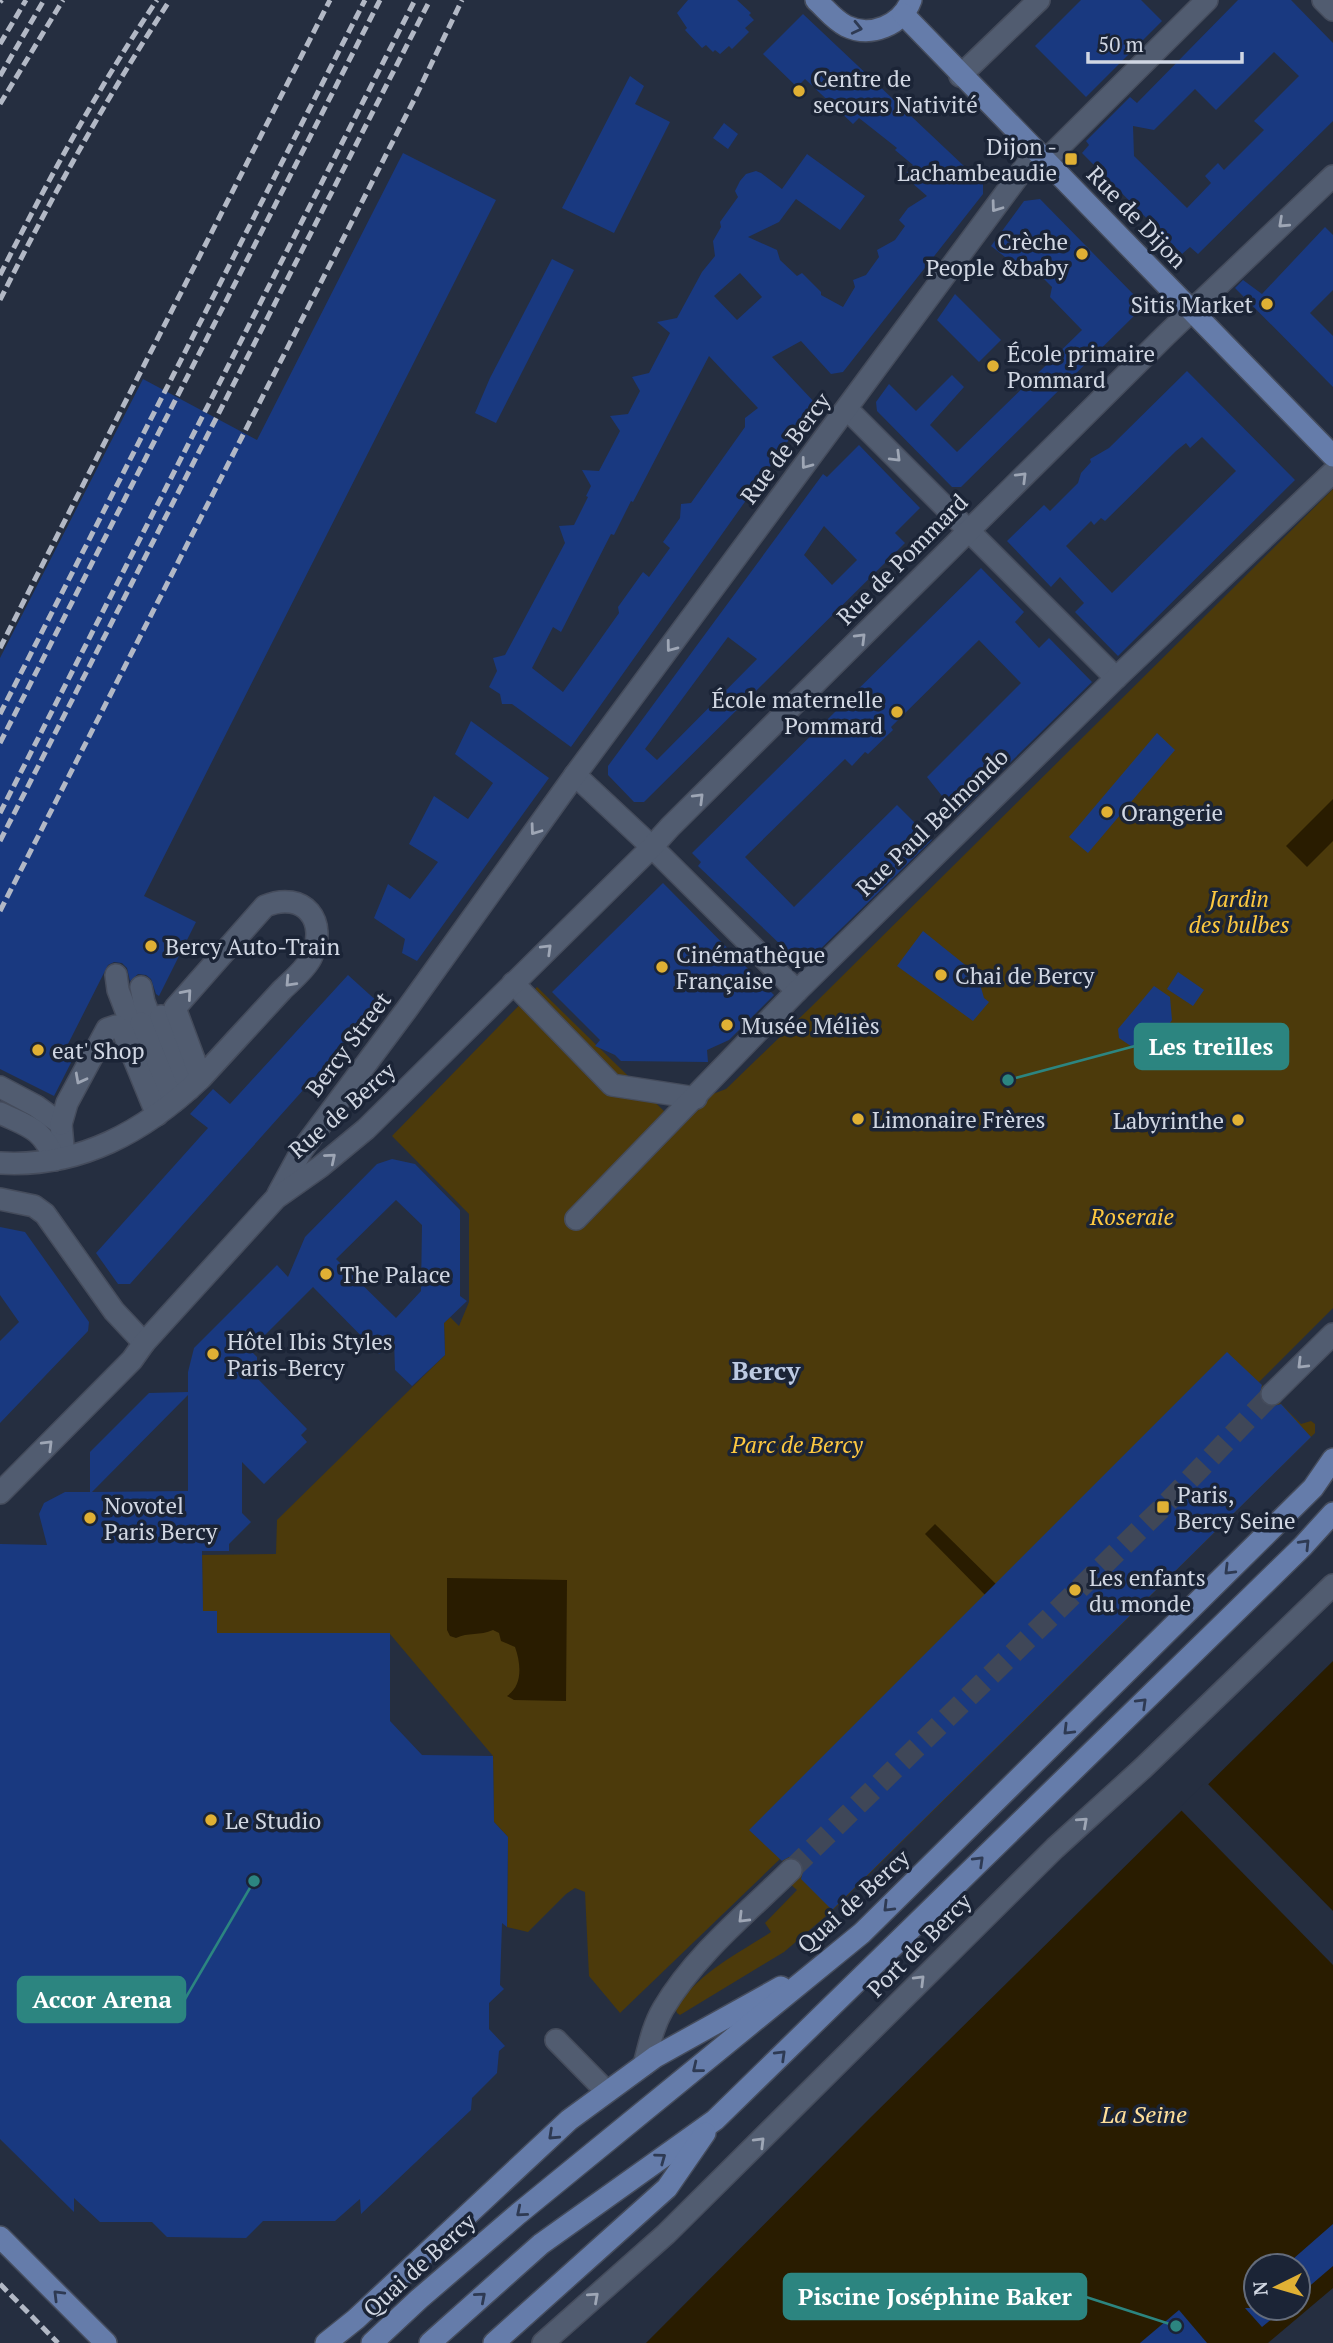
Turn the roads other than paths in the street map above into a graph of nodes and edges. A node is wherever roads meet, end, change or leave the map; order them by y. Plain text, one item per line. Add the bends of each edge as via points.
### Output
1 (816, 0) edge
2 (1039, 0) edge
3 (1207, 0) edge
4 (1324, 0) edge
5 (907, 7) edge
6 (1333, 10) edge
7 (960, 76) junction
8 (1040, 156) junction
9 (1333, 176) edge
10 (1192, 310) junction
11 (847, 409) junction
12 (1333, 456) edge
13 (1333, 472) edge
14 (969, 530) junction
15 (1116, 678) junction
16 (575, 775) junction
17 (652, 847) junction
18 (513, 983) junction
19 (797, 991) junction
20 (0, 1087) edge
21 (178, 1098) junction
22 (696, 1098) junction
23 (0, 1113) edge
24 (61, 1124) junction
25 (59, 1159) junction
26 (0, 1163) edge
27 (276, 1198) junction
28 (0, 1199) edge
29 (576, 1219) dead end
30 (1333, 1334) edge
31 (144, 1343) junction
32 (1272, 1394) tunnel mouth
33 (1333, 1445) edge
34 (1333, 1459) edge
35 (1313, 1488) junction
36 (0, 1493) edge
37 (1333, 1513) edge
38 (1333, 1585) edge
39 (791, 1870) tunnel mouth
40 (825, 1962) junction
41 (556, 2040) dead end
42 (644, 2065) junction
43 (606, 2091) junction
44 (715, 2120) junction
45 (0, 2238) edge
46 (106, 2343) edge
47 (326, 2343) edge
48 (372, 2343) edge
49 (430, 2343) edge
50 (494, 2343) edge
51 (543, 2343) edge

1 -> 5 main road via 832,17 858,30 894,23
2 - 7 street
3 - 8 street, Rue de Bercy
4 - 6 street
5 - 7 main road, Rue de Dijon
7 - 8 main road, Rue de Dijon
8 - 10 main road, Rue de Dijon
8 -> 11 street, Rue de Bercy
9 -> 10 street, Rue de Pommard
10 - 12 main road, Rue de Dijon
14 -> 10 street, Rue de Pommard
11 -> 14 street
11 -> 16 street, Rue de Bercy
13 - 15 street, Rue Paul Belmondo
14 - 15 street
17 -> 14 street, Rue de Pommard
15 - 19 street, Rue Paul Belmondo
16 - 17 street
16 -> 27 street, Bercy Street via 302,1150
18 -> 17 street, Rue de Bercy
17 - 19 street
18 - 22 street via 612,1084
27 -> 18 street, Rue de Bercy via 366,1129
19 - 22 street, Rue Paul Belmondo
20 - 24 street
21 - 21 street via 134,984
21 -> 21 street via 175,1008 265,906 277,901 299,904 312,916 317,931 310,959
21 -> 24 street via 116,1026 107,1029 100,1040
21 - 25 street via 114,1141
22 - 29 street, Rue Paul Belmondo
23 - 25 street via 41,1134
24 - 25 street
25 - 26 street
27 - 31 street, Rue de Bercy
28 - 31 street via 34,1206 45,1214 114,1311
30 -> 32 street
36 -> 31 street, Rue de Bercy
33 - 35 main road
34 - 35 main road, Quai de Bercy
35 -> 40 main road, Quai de Bercy via 862,1933
44 -> 37 main road
51 -> 38 street, Port de Bercy via 666,2234 1055,1848
39 -> 42 street via 689,1970 662,2010
40 - 42 main road
40 -> 48 main road, Quai de Bercy via 517,2214
41 - 43 street
42 - 43 main road
43 -> 47 main road
49 -> 44 main road via 541,2244
44 - 50 main road via 667,2188
46 -> 45 main road

